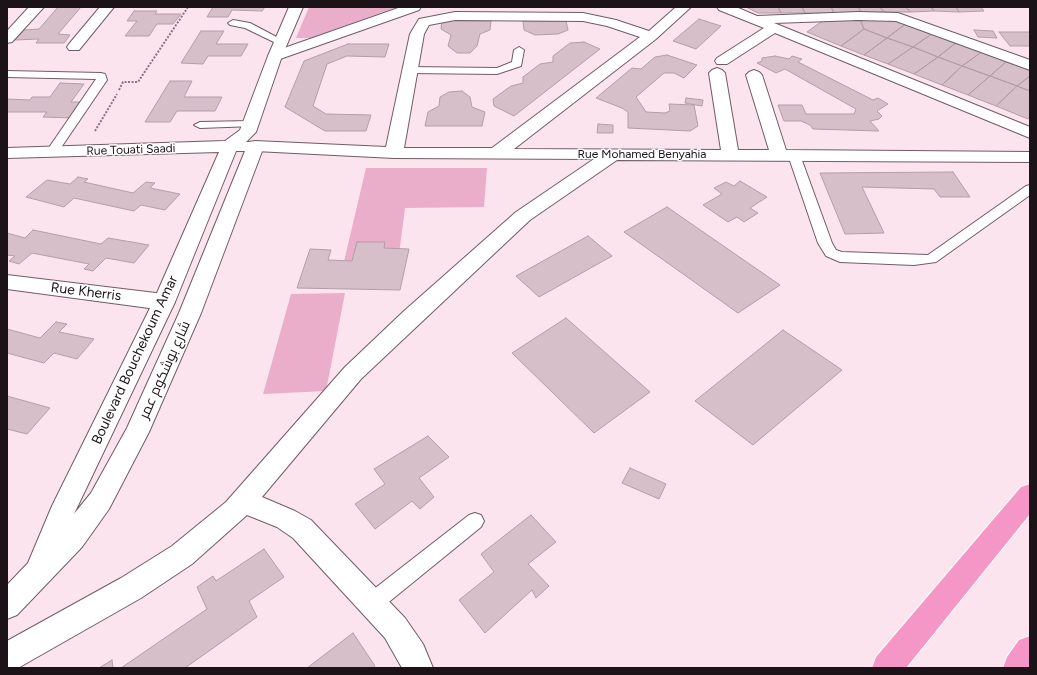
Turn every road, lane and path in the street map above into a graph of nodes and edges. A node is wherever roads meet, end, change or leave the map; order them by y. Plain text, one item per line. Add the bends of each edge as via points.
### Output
1 (37, 7) edge
2 (107, 7) edge
3 (188, 7) edge
4 (296, 7) edge
5 (414, 7) edge
6 (684, 7) edge
7 (724, 7) edge
8 (752, 19) junction
9 (234, 23) dead end
10 (774, 28) junction
11 (651, 36) junction
12 (7, 39) edge
13 (281, 42) junction
14 (74, 47) dead end
15 (519, 50) dead end
16 (275, 56) junction
17 (1030, 65) edge
18 (409, 70) junction
19 (7, 74) edge
20 (754, 75) dead end
21 (99, 124) dead end
22 (200, 125) dead end
23 (1030, 133) edge
24 (251, 134) junction
25 (230, 146) junction
26 (52, 152) junction
27 (394, 152) junction
28 (497, 153) junction
29 (614, 154) junction
30 (8, 155) edge
31 (730, 155) junction
32 (786, 155) junction
33 (1030, 157) edge
34 (1030, 189) edge
35 (7, 282) edge
36 (164, 302) junction
37 (1030, 495) edge
38 (244, 501) junction
39 (475, 521) dead end
40 (18, 588) edge
41 (372, 603) junction
42 (1030, 651) edge
43 (7, 657) edge
44 (418, 668) edge
45 (887, 668) edge
46 (1018, 668) edge

1 - 12 street
2 - 14 street
3 - 21 path via 138,82 123,82
4 - 13 street
5 - 16 street
6 - 11 street
7 - 8 street
8 - 10 street
8 - 17 street via 898,17
9 - 13 lane via 246,25
10 - 23 street
10 - 31 street via 720,67
11 - 18 street via 583,17 438,18 424,22 417,34
11 - 28 street
13 - 16 street
15 - 18 lane via 517,64 496,71
16 - 24 street
18 - 27 street
19 - 26 lane via 101,76 102,80
20 - 32 street
22 - 24 lane
24 - 25 street, Rue Touati Saadi
24 - 27 street, Rue Mohamed Benyahia
24 - 40 street, شارع بوشكوم عمر via 190,313 137,432 100,501 72,538
25 - 26 street, Rue Touati Saadi
25 - 36 street, Boulevard Bouchekoum Amar
26 - 30 street, Rue Touati Saadi
27 - 28 street, Rue Mohamed Benyahia
28 - 29 street, Rue Mohamed Benyahia
29 - 31 street, Rue Mohamed Benyahia
29 - 38 street via 523,216 412,317 353,374
31 - 32 street, Rue Mohamed Benyahia
32 - 33 street, Rue Mohamed Benyahia
32 - 34 lane via 825,243 831,253 840,257 914,260 931,258
35 - 36 street, Rue Kherris
36 - 40 street, Boulevard Bouchekoum Amar via 61,514
37 - 45 highway
38 - 41 street via 286,519 302,529
38 - 43 street via 182,555 131,588
39 - 41 lane
41 - 44 street via 395,628
42 - 46 highway

